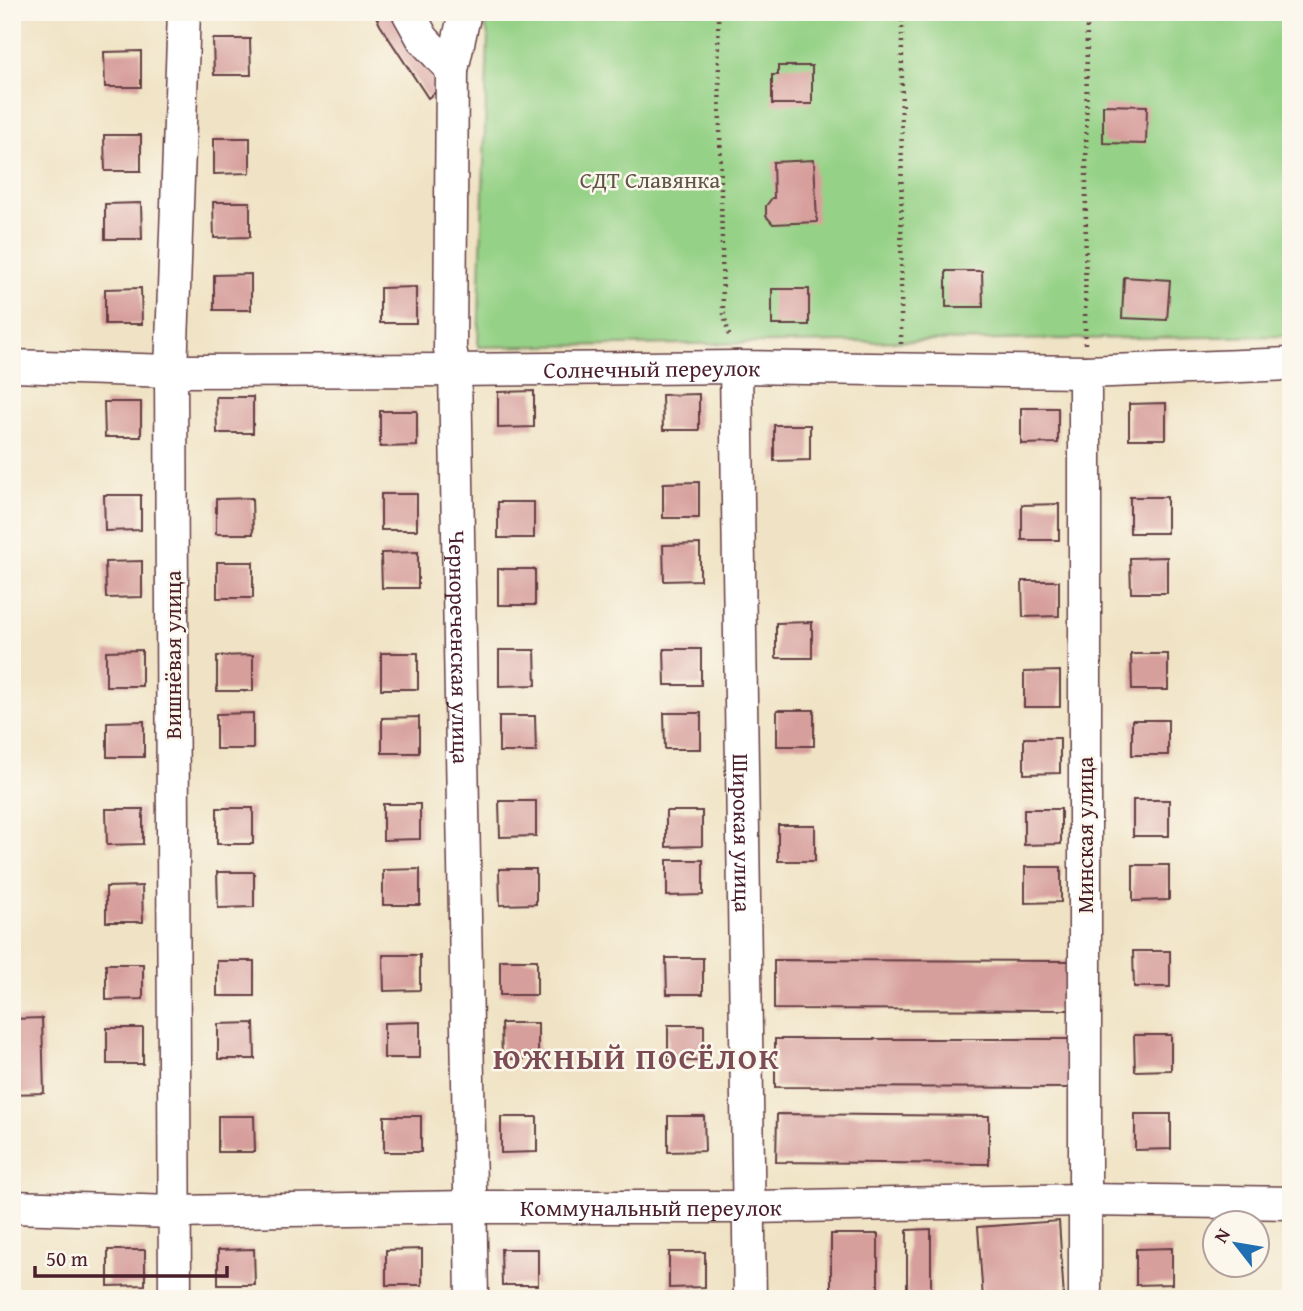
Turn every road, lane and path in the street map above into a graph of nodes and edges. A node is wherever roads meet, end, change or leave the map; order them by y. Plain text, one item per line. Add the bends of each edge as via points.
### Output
1 (184, 12) edge
2 (408, 12) edge
3 (465, 12) edge
4 (718, 12) edge
5 (902, 12) edge
6 (1087, 12) edge
7 (452, 70) junction
8 (1291, 364) edge
9 (12, 366) edge
10 (736, 368) junction
11 (901, 369) junction
12 (455, 370) junction
13 (171, 371) junction
14 (1085, 372) junction
15 (1084, 1200) junction
16 (1291, 1203) edge
17 (12, 1207) edge
18 (470, 1207) junction
19 (749, 1207) junction
20 (174, 1212) junction
21 (175, 1299) edge
22 (471, 1299) edge
23 (750, 1299) edge
24 (1085, 1299) edge

1 - 13 street, Вишнёвая улица
2 - 7 street via 423,39
3 - 7 street, Чернореченская улица
4 - 10 path via 723,310
5 - 11 path
6 - 14 path
7 - 12 street, Чернореченская улица via 450,349
8 - 14 street, Солнечный переулок
9 - 13 street, Солнечный переулок
10 - 11 street, Солнечный переулок
10 - 12 street, Солнечный переулок
10 - 19 street, Широкая улица
11 - 14 street, Солнечный переулок
12 - 13 street, Солнечный переулок
12 - 18 street, Чернореченская улица
13 - 20 street, Вишнёвая улица
14 - 15 street, Минская улица
15 - 16 street, Коммунальный переулок
15 - 19 street, Коммунальный переулок
15 - 24 street, Минская улица
17 - 20 street, Коммунальный переулок
18 - 19 street, Коммунальный переулок
18 - 20 street, Коммунальный переулок
18 - 22 street, Чернореченская улица
19 - 23 street, Широкая улица
20 - 21 street, Вишнёвая улица

